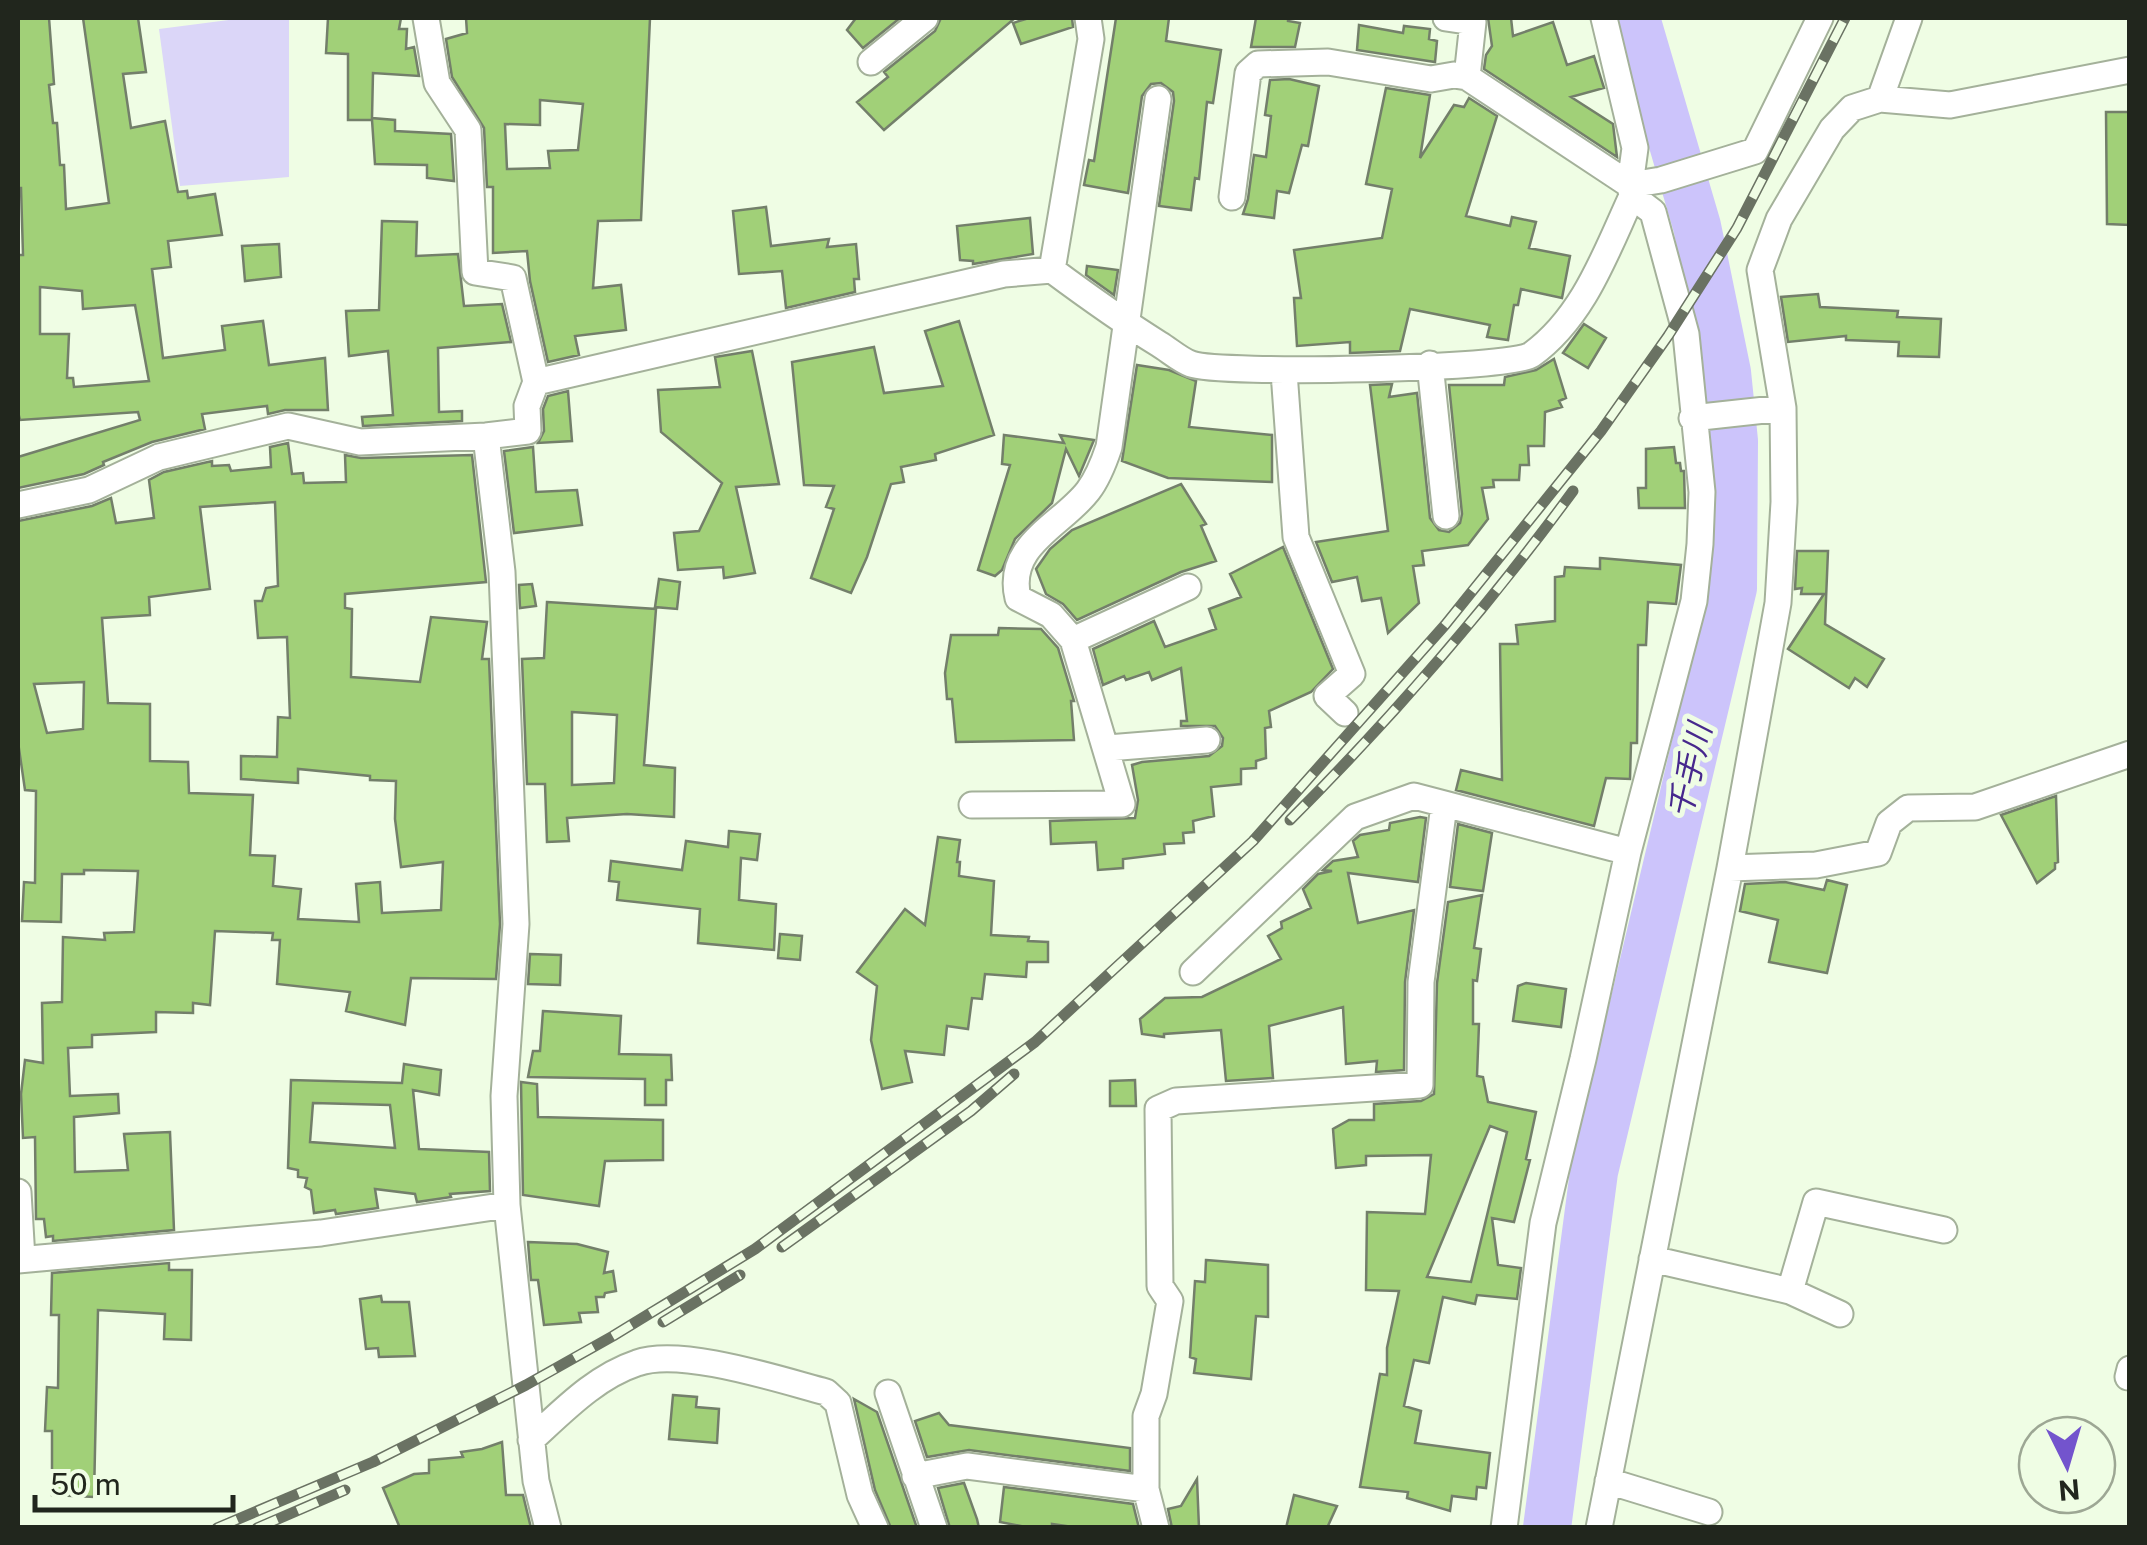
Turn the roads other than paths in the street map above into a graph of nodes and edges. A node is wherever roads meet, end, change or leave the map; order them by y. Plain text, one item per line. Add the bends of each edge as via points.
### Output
1 (426, 18) edge
2 (925, 18) edge
3 (1088, 18) edge
4 (1446, 18) edge
5 (1604, 18) edge
6 (1820, 18) edge
7 (1909, 18) edge
8 (871, 62) dead end
9 (2130, 70) edge
10 (1467, 77) junction
11 (1158, 98) dead end
12 (1880, 99) junction
13 (1631, 190) junction
14 (1232, 197) dead end
15 (1052, 270) junction
16 (1128, 325) junction
17 (1430, 364) junction
18 (1284, 372) junction
19 (536, 382) junction
20 (1774, 408) junction
21 (1698, 417) junction
22 (486, 436) junction
23 (18, 506) edge
24 (1446, 516) dead end
25 (1188, 586) dead end
26 (1073, 640) junction
27 (1345, 712) dead end
28 (1207, 740) dead end
29 (1108, 748) junction
30 (2130, 754) edge
31 (972, 805) dead end
32 (1444, 805) junction
33 (1628, 852) junction
34 (1730, 868) junction
35 (1194, 972) dead end
36 (18, 1192) edge
37 (507, 1206) junction
38 (1944, 1230) dead end
39 (20, 1259) edge
40 (1652, 1260) junction
41 (1790, 1291) junction
42 (1840, 1314) dead end
43 (2130, 1368) edge
44 (2128, 1377) edge
45 (888, 1393) dead end
46 (532, 1440) junction
47 (916, 1476) junction
48 (1608, 1481) junction
49 (1146, 1489) junction
50 (1709, 1512) dead end
51 (548, 1528) edge
52 (874, 1528) edge
53 (934, 1528) edge
54 (1156, 1528) edge
55 (1504, 1528) edge
56 (1598, 1528) edge

1 - 19 street via 438,83 468,130 476,272 514,278
2 - 8 street
3 - 15 street via 1092,39
4 - 10 street via 1473,22
5 - 13 street via 1635,148
6 - 13 street via 1755,151
7 - 12 street
9 - 12 street via 1950,105
10 - 13 street
10 - 14 street via 1431,79 1328,62 1258,64 1248,73
11 - 16 street
12 - 20 street via 1852,108 1832,128 1779,220 1760,270
13 - 17 street via 1572,316 1528,358
13 - 21 street via 1653,212 1686,334
15 - 16 street
15 - 19 street via 1004,274
16 - 18 street via 1192,364
16 - 26 street via 1102,467 1088,492 1036,537 1014,582 1018,598 1050,615
17 - 18 street
17 - 24 street
18 - 27 street via 1296,537 1352,674 1328,696
19 - 22 street via 528,430
20 - 21 street
20 - 34 street via 1784,502 1778,603
21 - 33 street via 1702,492 1694,600
22 - 23 street via 360,442 288,426 158,457 89,490
22 - 37 street via 502,572 516,924 504,1096
25 - 26 street
26 - 29 street
28 - 29 street
29 - 31 street via 1122,804
30 - 34 street via 1976,807 1908,808 1889,823 1878,854 1816,865
32 - 33 street
32 - 35 street via 1414,796 1355,817
32 - 49 street via 1420,982 1420,1085 1176,1102 1158,1109 1160,1286 1170,1301 1146,1416
33 - 55 street via 1543,1222
34 - 40 street
36 - 39 street
37 - 39 street via 320,1233
37 - 46 street
38 - 41 street via 1816,1202
40 - 41 street
40 - 48 street
41 - 42 street
43 - 44 street
45 - 47 street
46 - 51 street
46 - 52 street via 580,1394 638,1362 710,1364 826,1392 838,1404
47 - 49 street via 967,1466
47 - 53 street
48 - 50 street
48 - 56 street
49 - 54 street

